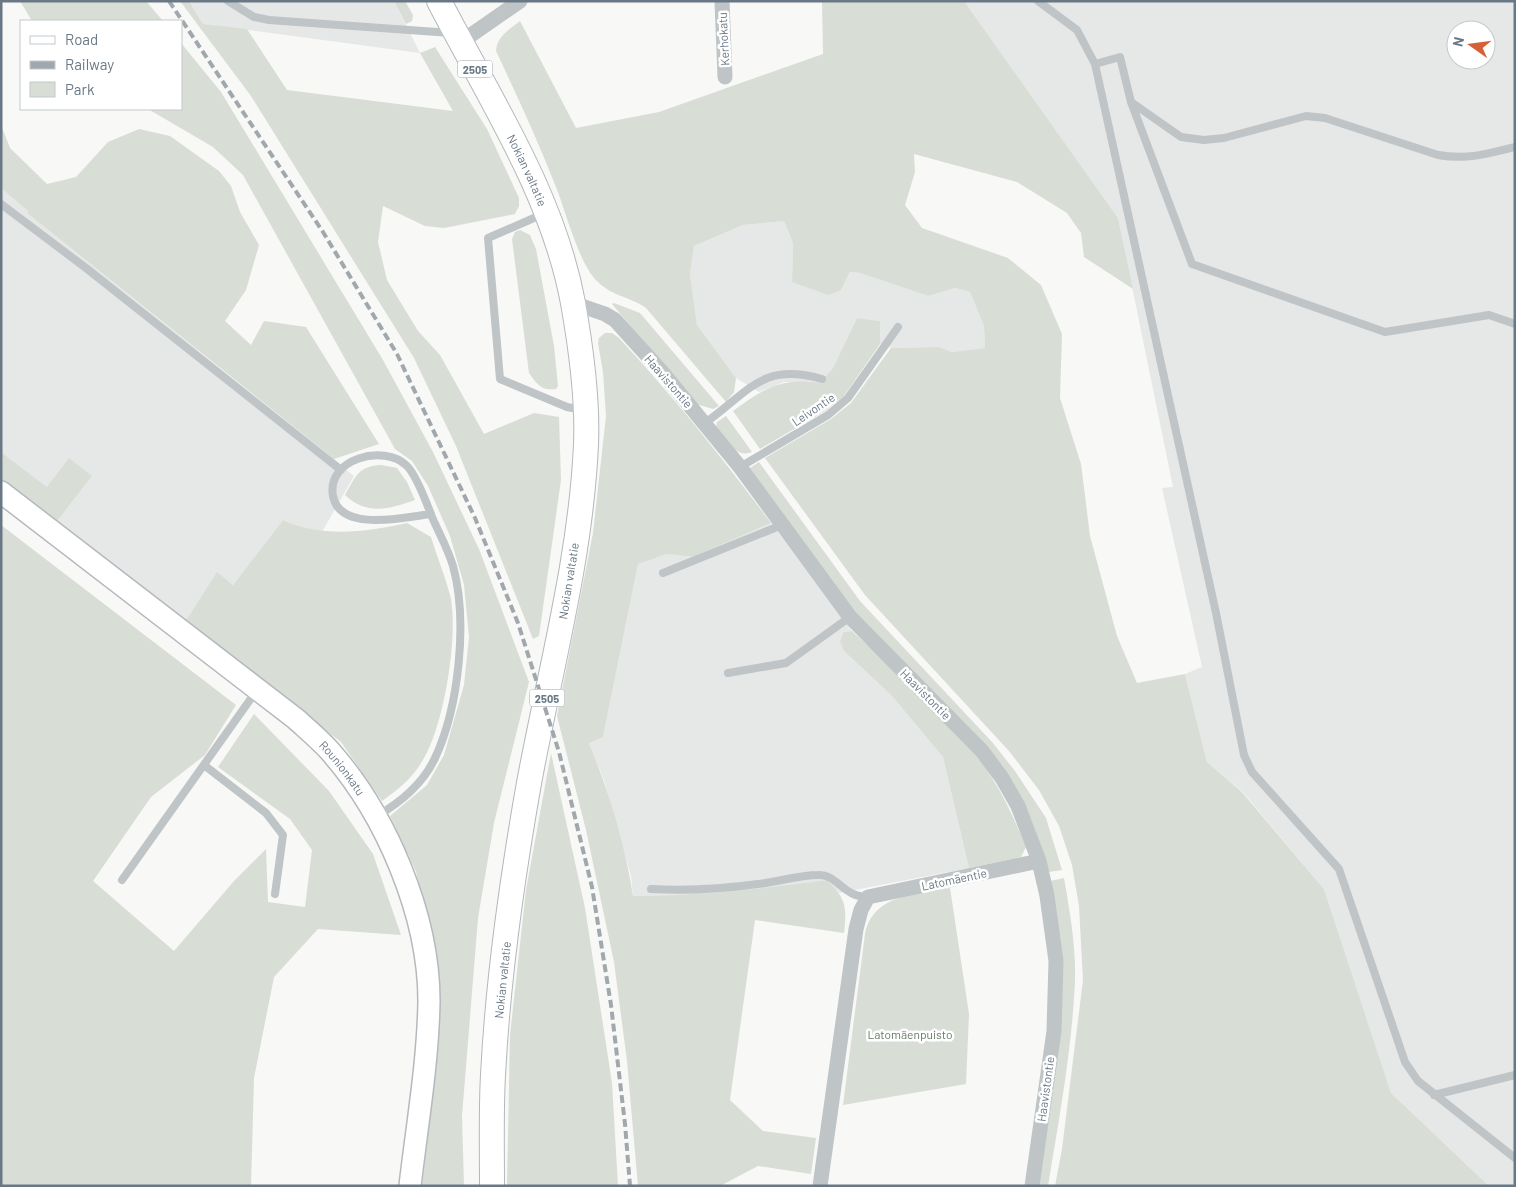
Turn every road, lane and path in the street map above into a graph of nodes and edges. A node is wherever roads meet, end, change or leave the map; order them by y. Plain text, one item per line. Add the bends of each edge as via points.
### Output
1 (228, 1) edge
2 (439, 1) edge
3 (520, 1) edge
4 (722, 1) edge
5 (1038, 1) edge
6 (458, 38) junction
7 (1095, 64) junction
8 (725, 77) dead end
9 (1131, 102) junction
10 (1515, 147) edge
11 (1, 204) edge
12 (547, 212) junction
13 (573, 303) junction
14 (1515, 324) edge
15 (898, 328) dead end
16 (822, 379) dead end
17 (585, 411) junction
18 (705, 423) junction
19 (740, 467) junction
20 (341, 470) junction
21 (1, 492) edge
22 (431, 514) junction
23 (782, 524) junction
24 (663, 573) dead end
25 (850, 617) junction
26 (728, 673) dead end
27 (258, 690) junction
28 (204, 765) junction
29 (377, 816) junction
30 (1039, 861) junction
31 (122, 880) dead end
32 (651, 889) dead end
33 (275, 894) dead end
34 (868, 897) junction
35 (1515, 1076) edge
36 (1434, 1095) junction
37 (1515, 1158) edge
38 (410, 1186) edge
39 (492, 1186) edge
40 (820, 1186) edge
41 (1032, 1186) edge

1 - 6 lane via 254,17 269,20
2 - 6 main road, Nokian valtatie / 2505
3 - 6 street
4 - 8 street, Kerhokatu
5 - 7 lane via 1077,30
6 - 12 main road, Nokian valtatie / 2505 via 512,136
7 - 9 lane via 1120,57
7 - 36 lane via 1216,613 1244,755 1252,772 1339,869 1405,1062 1418,1082
9 - 10 lane via 1181,136 1204,140 1224,138 1306,116 1325,118 1456,158 1477,157
9 - 14 lane via 1192,264 1385,332 1489,315
11 - 20 lane
12 - 13 main road, Nokian valtatie / 2505
12 - 17 lane via 488,238 500,379
13 - 17 main road, Nokian valtatie / 2505
13 - 18 street, Haavistontie via 615,320
15 - 19 lane, Leivontie via 848,398 828,415
16 - 18 lane via 792,372 776,374 755,383
17 - 39 main road, Nokian valtatie / 2505 via 586,442 573,556 513,878 501,977 493,1076
18 - 19 street, Haavistontie
19 - 23 street, Haavistontie
20 - 22 lane via 359,458 378,454 394,457 409,467
20 - 22 lane via 334,480 333,496 338,507 349,516 362,520
21 - 27 main road, Rounionkatu
22 - 29 lane via 453,565 459,598 460,630 452,698 435,760 400,802
23 - 24 lane
23 - 25 street, Haavistontie
25 - 26 lane via 786,663
25 - 30 street, Haavistontie via 982,751 1018,806
27 - 28 lane
27 - 29 main road, Rounionkatu via 329,750
28 - 31 lane
28 - 33 lane via 266,814 282,835
29 - 38 main road, Rounionkatu via 403,872 426,962 428,1029
30 - 34 street, Latomäentie
30 - 41 street, Haavistontie via 1056,961 1056,992 1054,1031
32 - 34 lane via 682,891 820,875 830,878 851,895
34 - 40 street via 856,929
35 - 36 lane
36 - 37 lane

